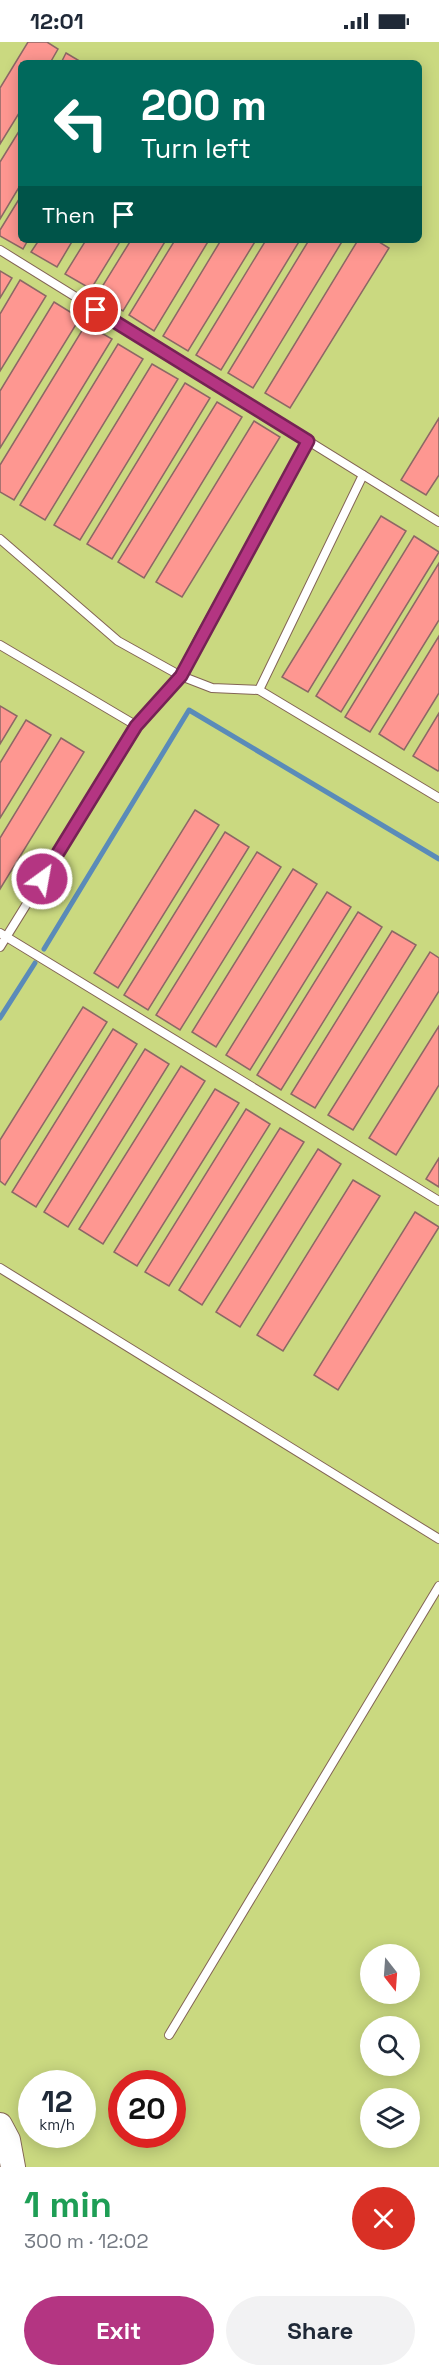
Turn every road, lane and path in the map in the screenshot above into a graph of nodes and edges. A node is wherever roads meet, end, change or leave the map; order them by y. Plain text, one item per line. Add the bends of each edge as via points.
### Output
1 (0, 250) edge
2 (308, 441) junction
3 (363, 475) junction
4 (439, 522) edge
5 (0, 539) edge
6 (0, 645) edge
7 (181, 676) junction
8 (259, 690) junction
9 (136, 726) junction
10 (439, 798) edge
11 (3, 935) edge
12 (0, 947) edge
13 (439, 1201) edge
14 (0, 1268) edge
15 (439, 1539) edge
16 (439, 1586) edge
17 (169, 2035) dead end
18 (0, 2124) edge
19 (13, 2167) edge

1 - 2 lane
2 - 3 lane
2 - 7 lane
3 - 4 lane
3 - 8 lane
5 - 7 lane via 118,641
6 - 9 lane
7 - 8 lane via 212,688
7 - 9 lane
8 - 10 lane
9 - 11 lane
11 - 12 lane
11 - 13 lane
14 - 15 lane
16 - 17 lane
18 - 19 main road via 8,2140

